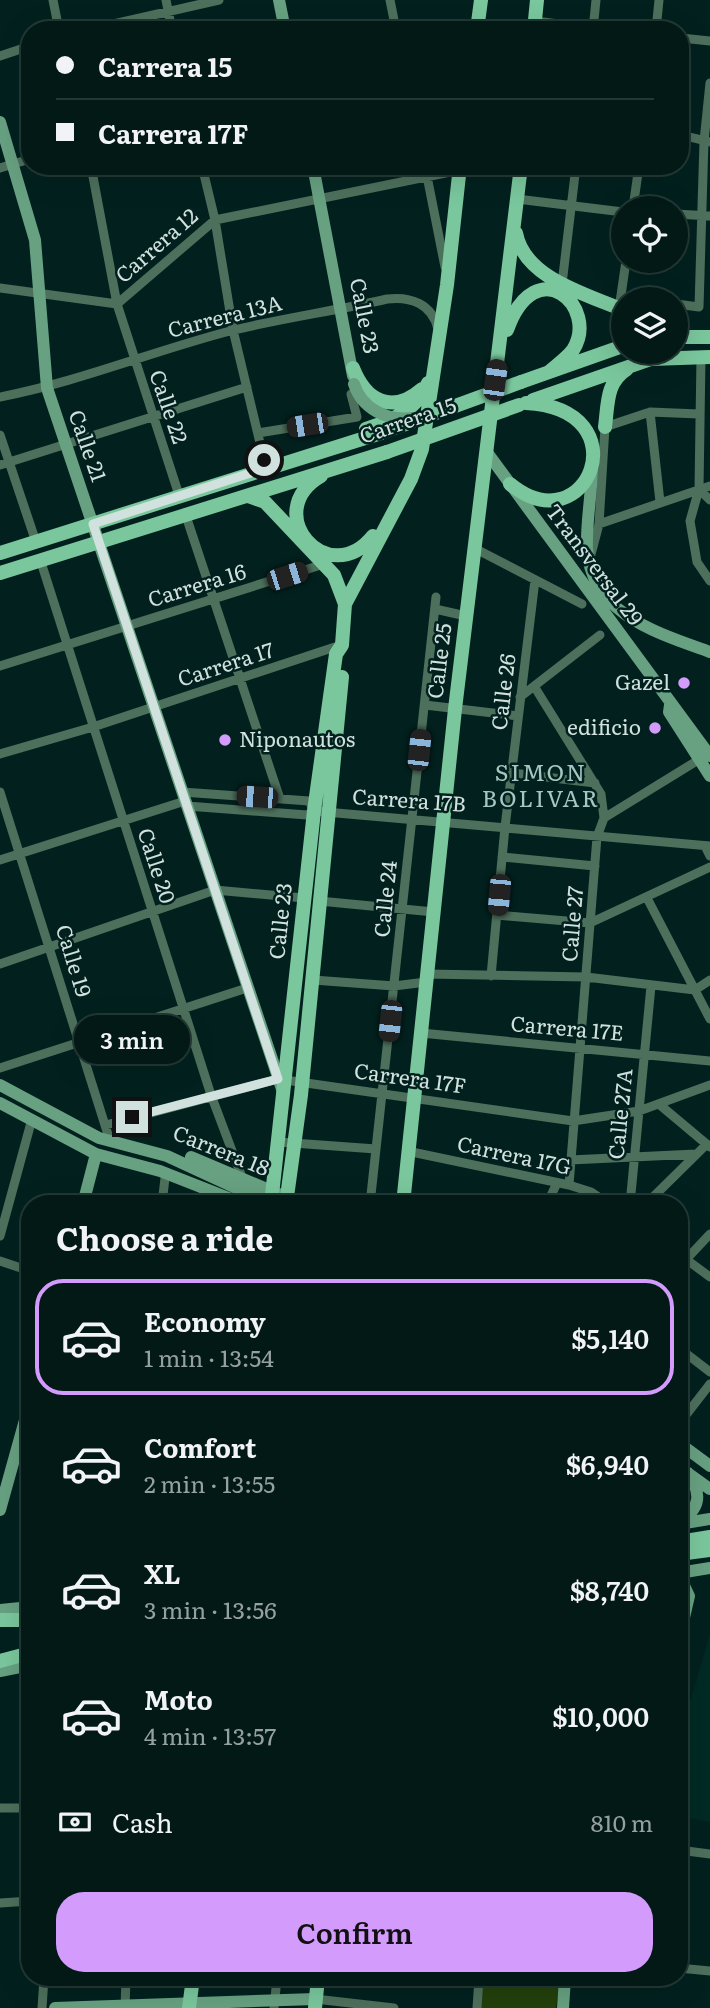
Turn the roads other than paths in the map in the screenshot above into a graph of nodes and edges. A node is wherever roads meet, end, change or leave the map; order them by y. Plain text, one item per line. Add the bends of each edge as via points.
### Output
1 (53, 0) edge
2 (166, 0) edge
3 (219, 0) edge
4 (279, 0) edge
5 (390, 0) edge
6 (481, 0) edge
7 (537, 0) edge
8 (596, 0) edge
9 (659, 0) edge
10 (169, 12) junction
11 (57, 21) edge
12 (128, 21) edge
13 (170, 21) edge
14 (283, 21) edge
15 (394, 21) edge
16 (478, 21) edge
17 (535, 21) edge
18 (594, 21) edge
19 (657, 21) edge
20 (689, 39) edge
21 (710, 41) edge
22 (21, 49) edge
23 (0, 56) edge
24 (710, 83) edge
25 (0, 122) edge
26 (689, 137) edge
27 (707, 142) edge
28 (6, 166) edge
29 (94, 175) edge
30 (204, 175) edge
31 (315, 175) edge
32 (434, 175) edge
33 (459, 175) edge
34 (520, 175) edge
35 (575, 175) edge
36 (638, 175) edge
37 (427, 177) junction
38 (635, 196) edge
39 (320, 199) junction
40 (517, 199) junction
41 (570, 205) junction
42 (611, 210) edge
43 (688, 215) edge
44 (706, 216) edge
45 (215, 220) junction
46 (514, 227) junction
47 (705, 273) edge
48 (448, 279) junction
49 (562, 284) junction
50 (0, 289) edge
51 (39, 293) junction
52 (611, 300) edge
53 (117, 304) junction
54 (688, 306) edge
55 (342, 309) junction
56 (233, 330) junction
57 (688, 334) edge
58 (688, 336) edge
59 (695, 336) junction
60 (710, 337) edge
61 (439, 345) junction
62 (611, 350) edge
63 (499, 354) junction
64 (688, 357) edge
65 (706, 357) edge
66 (133, 358) junction
67 (634, 364) edge
68 (636, 364) edge
69 (353, 368) junction
70 (549, 372) junction
71 (431, 373) junction
72 (247, 387) junction
73 (47, 388) junction
74 (352, 389) junction
75 (0, 397) edge
76 (523, 404) junction
77 (650, 412) junction
78 (429, 414) junction
79 (699, 414) junction
80 (154, 418) junction
81 (605, 427) junction
82 (258, 433) junction
83 (0, 435) edge
84 (65, 445) junction
85 (486, 451) junction
86 (592, 462) junction
87 (285, 463) junction
88 (5, 464) edge
89 (346, 465) junction
90 (266, 468) junction
91 (510, 484) junction
92 (710, 486) edge
93 (699, 489) junction
94 (179, 495) junction
95 (247, 495) junction
96 (710, 500) edge
97 (660, 502) junction
98 (394, 510) junction
99 (185, 513) junction
100 (93, 524) junction
101 (599, 524) junction
102 (99, 541) junction
103 (36, 542) junction
104 (474, 548) junction
105 (0, 553) edge
106 (40, 559) junction
107 (588, 561) junction
108 (324, 564) junction
109 (0, 572) edge
110 (535, 580) junction
111 (710, 581) edge
112 (436, 597) dead end
113 (214, 599) junction
114 (345, 604) junction
115 (582, 604) dead end
116 (435, 609) junction
117 (466, 616) junction
118 (126, 626) junction
119 (652, 630) junction
120 (600, 635) dead end
121 (67, 645) junction
122 (342, 645) junction
123 (710, 652) edge
124 (636, 653) junction
125 (0, 667) edge
126 (240, 678) junction
127 (534, 687) junction
128 (520, 697) junction
129 (425, 705) junction
130 (153, 707) junction
131 (455, 709) junction
132 (518, 716) junction
133 (93, 727) junction
134 (0, 754) edge
135 (706, 757) edge
136 (512, 773) junction
137 (710, 776) edge
138 (595, 783) junction
139 (0, 792) edge
140 (280, 799) junction
141 (184, 800) junction
142 (321, 812) junction
143 (412, 818) junction
144 (604, 818) junction
145 (123, 819) junction
146 (444, 820) junction
147 (505, 827) junction
148 (597, 837) junction
149 (707, 846) edge
150 (20, 853) junction
151 (710, 856) edge
152 (502, 857) junction
153 (0, 860) edge
154 (595, 866) junction
155 (710, 866) edge
156 (215, 890) junction
157 (647, 898) junction
158 (312, 899) junction
159 (402, 909) junction
160 (153, 912) junction
161 (434, 912) junction
162 (497, 915) junction
163 (590, 923) junction
164 (49, 948) junction
165 (0, 964) edge
166 (491, 976) junction
167 (586, 977) junction
168 (427, 978) junction
169 (313, 980) junction
170 (710, 980) edge
171 (394, 986) junction
172 (651, 986) junction
173 (247, 988) junction
174 (695, 990) junction
175 (183, 1009) junction
176 (710, 1019) edge
177 (421, 1033) junction
178 (78, 1043) junction
179 (579, 1047) junction
180 (645, 1054) junction
181 (710, 1061) edge
182 (0, 1068) edge
183 (302, 1081) junction
184 (282, 1083) junction
185 (0, 1084) edge
186 (710, 1085) edge
187 (382, 1093) junction
188 (211, 1095) junction
189 (413, 1097) junction
190 (0, 1103) edge
191 (660, 1105) junction
192 (639, 1111) junction
193 (32, 1119) junction
194 (573, 1121) junction
195 (106, 1125) junction
196 (279, 1142) junction
197 (117, 1143) junction
198 (295, 1143) junction
199 (708, 1145) edge
200 (376, 1149) junction
201 (407, 1151) junction
202 (696, 1154) junction
203 (100, 1155) junction
204 (635, 1157) junction
205 (570, 1160) junction
206 (165, 1178) junction
207 (243, 1181) junction
208 (557, 1183) junction
209 (569, 1185) junction
210 (86, 1195) edge
211 (163, 1195) edge
212 (208, 1195) edge
213 (221, 1195) edge
214 (260, 1195) edge
215 (263, 1195) edge
216 (268, 1195) edge
217 (288, 1195) edge
218 (371, 1195) edge
219 (404, 1195) edge
220 (551, 1195) edge
221 (596, 1195) edge
222 (631, 1195) edge
223 (655, 1195) edge
224 (710, 1234) edge
225 (0, 1236) edge
226 (688, 1254) edge
227 (0, 1261) edge
228 (688, 1264) edge
229 (21, 1268) edge
230 (710, 1277) edge
231 (688, 1355) edge
232 (710, 1372) edge
233 (710, 1384) edge
234 (688, 1412) edge
235 (21, 1428) edge
236 (688, 1450) edge
237 (710, 1466) edge
238 (688, 1473) edge
239 (688, 1475) edge
240 (4, 1476) edge
241 (710, 1489) edge
242 (0, 1510) edge
243 (688, 1516) edge
244 (710, 1519) edge
245 (688, 1522) edge
246 (710, 1538) edge
247 (688, 1541) edge
248 (710, 1550) edge
249 (688, 1553) edge
250 (710, 1568) edge
251 (688, 1572) edge
252 (21, 1608) edge
253 (0, 1611) edge
254 (0, 1620) edge
255 (21, 1620) edge
256 (21, 1655) edge
257 (0, 1661) edge
258 (21, 1667) edge
259 (0, 1671) edge
260 (0, 1808) edge
261 (21, 1808) edge
262 (688, 1851) edge
263 (710, 1854) edge
264 (21, 1902) edge
265 (0, 1903) edge
266 (688, 1969) edge
267 (710, 1971) edge
268 (43, 1986) edge
269 (126, 1986) edge
270 (192, 1986) edge
271 (276, 1986) edge
272 (317, 1986) edge
273 (478, 1986) edge
274 (564, 1986) edge
275 (274, 2004) edge
276 (315, 2004) edge
277 (190, 2006) edge
278 (125, 2007) edge
279 (42, 2008) edge
280 (55, 2008) edge
281 (394, 2008) edge
282 (477, 2008) edge
283 (563, 2008) edge

1 - 11 street
2 - 10 street
3 - 10 street
4 - 14 main road
5 - 15 street
6 - 16 main road
7 - 17 main road
8 - 18 street
9 - 19 street
10 - 12 street
10 - 13 street
20 - 21 street
22 - 23 street
24 - 27 street
25 - 28 main road, Calle 21
26 - 27 street
27 - 44 street
28 - 51 main road, Calle 21 via 35,240
29 - 53 street, Calle 22
30 - 45 street
31 - 39 main road, Calle 23
32 - 37 street, Carrera 12
33 - 48 main road
34 - 40 main road, Calle 25
35 - 41 street
36 - 38 street
37 - 39 street, Carrera 12
37 - 48 street
39 - 45 street, Carrera 12
39 - 55 main road, Calle 23
40 - 41 street
40 - 46 main road, Calle 25
41 - 42 street
41 - 49 street
43 - 44 street
44 - 47 street
45 - 53 street, Carrera 12
45 - 56 street
46 - 49 main road via 518,245 529,261
46 - 63 main road, Calle 25
47 - 54 street via 699,307
48 - 61 main road
49 - 52 main road
50 - 51 street, Carrera 12
51 - 53 street, Carrera 12
51 - 73 main road, Calle 21
53 - 66 street, Calle 22
55 - 56 street, Carrera 13A
55 - 61 street, Carrera 13A via 408,298 427,308 437,324
55 - 69 main road, Calle 23
56 - 66 street, Carrera 13A
56 - 72 street
57 - 59 main road
58 - 59 main road
59 - 60 main road
61 - 71 main road
61 - 98 main road via 422,449
62 - 70 main road, Carrera 15
63 - 70 main road via 520,302 534,291 554,290 573,306 579,332 571,353
63 - 85 main road, Calle 25
64 - 65 main road, Carrera 15
65 - 79 street
66 - 73 street, Carrera 13A
66 - 80 street, Calle 22
67 - 76 main road, Carrera 15
68 - 81 main road via 612,384
69 - 71 main road via 366,394 388,402 411,398
69 - 74 main road, Calle 23
70 - 78 main road, Carrera 15, bridge
71 - 87 main road via 423,395 402,414 303,450
72 - 80 street
72 - 82 street
73 - 75 street, Carrera 13A
73 - 84 main road, Calle 21
74 - 78 main road, Calle 23, bridge via 379,413 398,419
74 - 82 street via 357,417
76 - 86 main road via 546,404 578,419 590,440
76 - 89 main road, Carrera 15, bridge
77 - 79 street
77 - 81 street
77 - 97 street
78 - 87 main road, Carrera 15, bridge
79 - 93 street
80 - 84 street
80 - 94 street, Calle 22
81 - 101 street
82 - 90 street
83 - 88 street
84 - 88 street
84 - 100 main road, Calle 21
85 - 91 main road, Transversal 29
85 - 104 main road, Calle 25
86 - 91 main road via 580,489 562,499 536,499
86 - 107 main road
87 - 90 main road, Carrera 15
88 - 103 street
89 - 95 main road, Carrera 15
89 - 98 main road via 314,480 300,495 297,522 310,545 334,555 358,550
90 - 94 main road, Carrera 15
91 - 124 main road, Transversal 29
92 - 93 street
93 - 96 street
93 - 97 street
93 - 111 street via 690,521 692,542 697,562
94 - 100 main road, Carrera 15
95 - 99 main road, Carrera 15
95 - 108 main road via 265,502
97 - 101 street
98 - 114 main road, Calle 23
99 - 102 main road, Carrera 15
99 - 113 street
100 - 102 main road, Calle 21
100 - 103 main road, Carrera 15
101 - 107 street
102 - 106 main road, Carrera 15
102 - 118 main road, Calle 21
103 - 105 main road, Carrera 15
104 - 110 street
104 - 117 main road, Calle 25
106 - 109 main road, Carrera 15
106 - 121 street, Calle 20
107 - 119 main road via 609,601
108 - 113 street, Carrera 16
108 - 114 main road via 340,583
110 - 115 street
110 - 128 street, Calle 26
112 - 116 street, Calle 24
113 - 118 street, Carrera 16
113 - 126 street
114 - 122 main road, Calle 23
116 - 117 street
116 - 129 street, Calle 24
117 - 131 main road, Calle 25
118 - 121 street, Carrera 16
118 - 130 main road, Calle 21
119 - 123 main road
119 - 124 main road via 638,638
120 - 127 street
121 - 125 street, Carrera 16
121 - 133 street, Calle 20
122 - 126 street, Carrera 17
122 - 142 main road, Calle 23 via 335,654
124 - 135 main road, Transversal 29
126 - 130 street, Carrera 17
126 - 140 street
127 - 128 street
127 - 138 street
128 - 132 street, Calle 26
129 - 131 street
129 - 143 street, Calle 24
130 - 133 street, Carrera 17
130 - 141 main road, Calle 21
131 - 132 street
131 - 146 main road, Calle 25
132 - 136 street, Calle 26
133 - 134 street, Carrera 17
133 - 145 street, Calle 20
135 - 137 main road, Transversal 29
135 - 144 street
136 - 138 street
136 - 147 street, Calle 26
138 - 144 street
139 - 150 street, Calle 19
140 - 141 street, Carrera 17B
140 - 142 street, Carrera 17B via 309,801
141 - 142 street, Carrera 17B via 307,815
141 - 145 street, Carrera 17B
141 - 156 main road, Calle 21
142 - 143 street, Carrera 17B
142 - 158 main road, Calle 23
143 - 146 street, Carrera 17B
143 - 159 street, Calle 24
144 - 148 street, Calle 27
145 - 150 street, Carrera 17B
145 - 160 street, Calle 20
146 - 147 street, Carrera 17B
146 - 161 main road, Calle 25
147 - 148 street, Carrera 17B
147 - 152 street, Calle 26
148 - 149 street, Carrera 17B
148 - 154 street, Calle 27
149 - 151 street
150 - 153 street, Carrera 17B
150 - 164 street, Calle 19
152 - 154 street
152 - 162 street, Calle 26
154 - 163 street, Calle 27
155 - 157 street
156 - 158 street
156 - 160 street
156 - 173 main road, Calle 21
157 - 163 street
157 - 174 street
158 - 159 street
158 - 169 main road, Calle 23
158 - 184 main road, Calle 23
159 - 161 street
159 - 171 street, Calle 24
160 - 164 street
160 - 175 street, Calle 20
161 - 168 main road, Calle 25
162 - 163 street
162 - 166 street, Calle 26
163 - 167 street, Calle 27
164 - 165 street
164 - 178 street, Calle 19
166 - 167 street
166 - 168 street
167 - 172 street
167 - 179 street, Calle 27
168 - 171 street
168 - 177 main road, Calle 25
169 - 171 street
169 - 183 main road, Calle 23
170 - 174 street
171 - 187 street, Calle 24
172 - 174 street
172 - 180 street, Calle 27A
173 - 175 street
173 - 184 main road, Calle 21
174 - 176 street
175 - 178 street
175 - 188 street, Calle 20
177 - 179 street, Carrera 17E
177 - 189 main road, Calle 25
178 - 182 street
178 - 195 street, Calle 19
179 - 180 street, Carrera 17E
179 - 194 street, Calle 27
180 - 181 street, Carrera 17E
180 - 192 street, Calle 27A
183 - 184 street, Carrera 17F
183 - 187 street, Carrera 17F
183 - 198 main road, Calle 23
184 - 188 street, Carrera 17F
184 - 196 main road, Calle 23
185 - 197 main road, Carrera 18 via 88,1133
186 - 191 street, Carrera 17F
187 - 189 street, Carrera 17F
187 - 200 street, Calle 24
188 - 195 street, Carrera 17F
188 - 207 street, Calle 20
189 - 194 street, Carrera 17F
189 - 201 main road, Calle 25
190 - 193 main road, Carrera 18
191 - 192 street, Carrera 17F
191 - 199 street
192 - 194 street, Carrera 17F
192 - 204 street, Calle 27A
193 - 203 main road, Carrera 18
193 - 225 street
194 - 205 street, Calle 27
195 - 197 street, Calle 19
196 - 198 street
196 - 216 main road, Calle 23
197 - 207 main road, Carrera 18 via 139,1141 164,1147
197 - 214 main road, Carrera 18 via 183,1162
198 - 200 street
198 - 217 main road, Calle 23
199 - 202 street
200 - 218 street, Calle 24
201 - 208 street, Carrera 17G
201 - 219 main road, Calle 25
202 - 204 street
202 - 223 street
203 - 206 main road, Carrera 18
203 - 210 main road
203 - 213 main road, Carrera 18 via 160,1171
204 - 205 street
204 - 222 street, Calle 27A
205 - 209 street, Calle 27
206 - 211 street
206 - 212 main road, Carrera 18
207 - 215 main road, Carrera 18
208 - 209 street, Carrera 17G
208 - 220 street
209 - 221 street, Carrera 17G
224 - 226 street
227 - 229 street
228 - 230 street
231 - 232 street
233 - 234 street
235 - 240 main road
236 - 237 main road
238 - 241 main road
239 - 243 main road via 696,1485 698,1500
240 - 242 main road
244 - 245 main road
246 - 247 main road
248 - 249 main road
250 - 251 main road
252 - 253 main road
254 - 255 main road
256 - 257 main road
258 - 259 main road
260 - 261 street
262 - 263 street
264 - 265 street
266 - 267 street
268 - 279 street
269 - 278 street
270 - 277 main road
271 - 275 street
272 - 276 main road
273 - 282 street
274 - 283 main road
275 - 276 main road
275 - 277 main road
276 - 281 street
277 - 278 main road
278 - 280 main road

